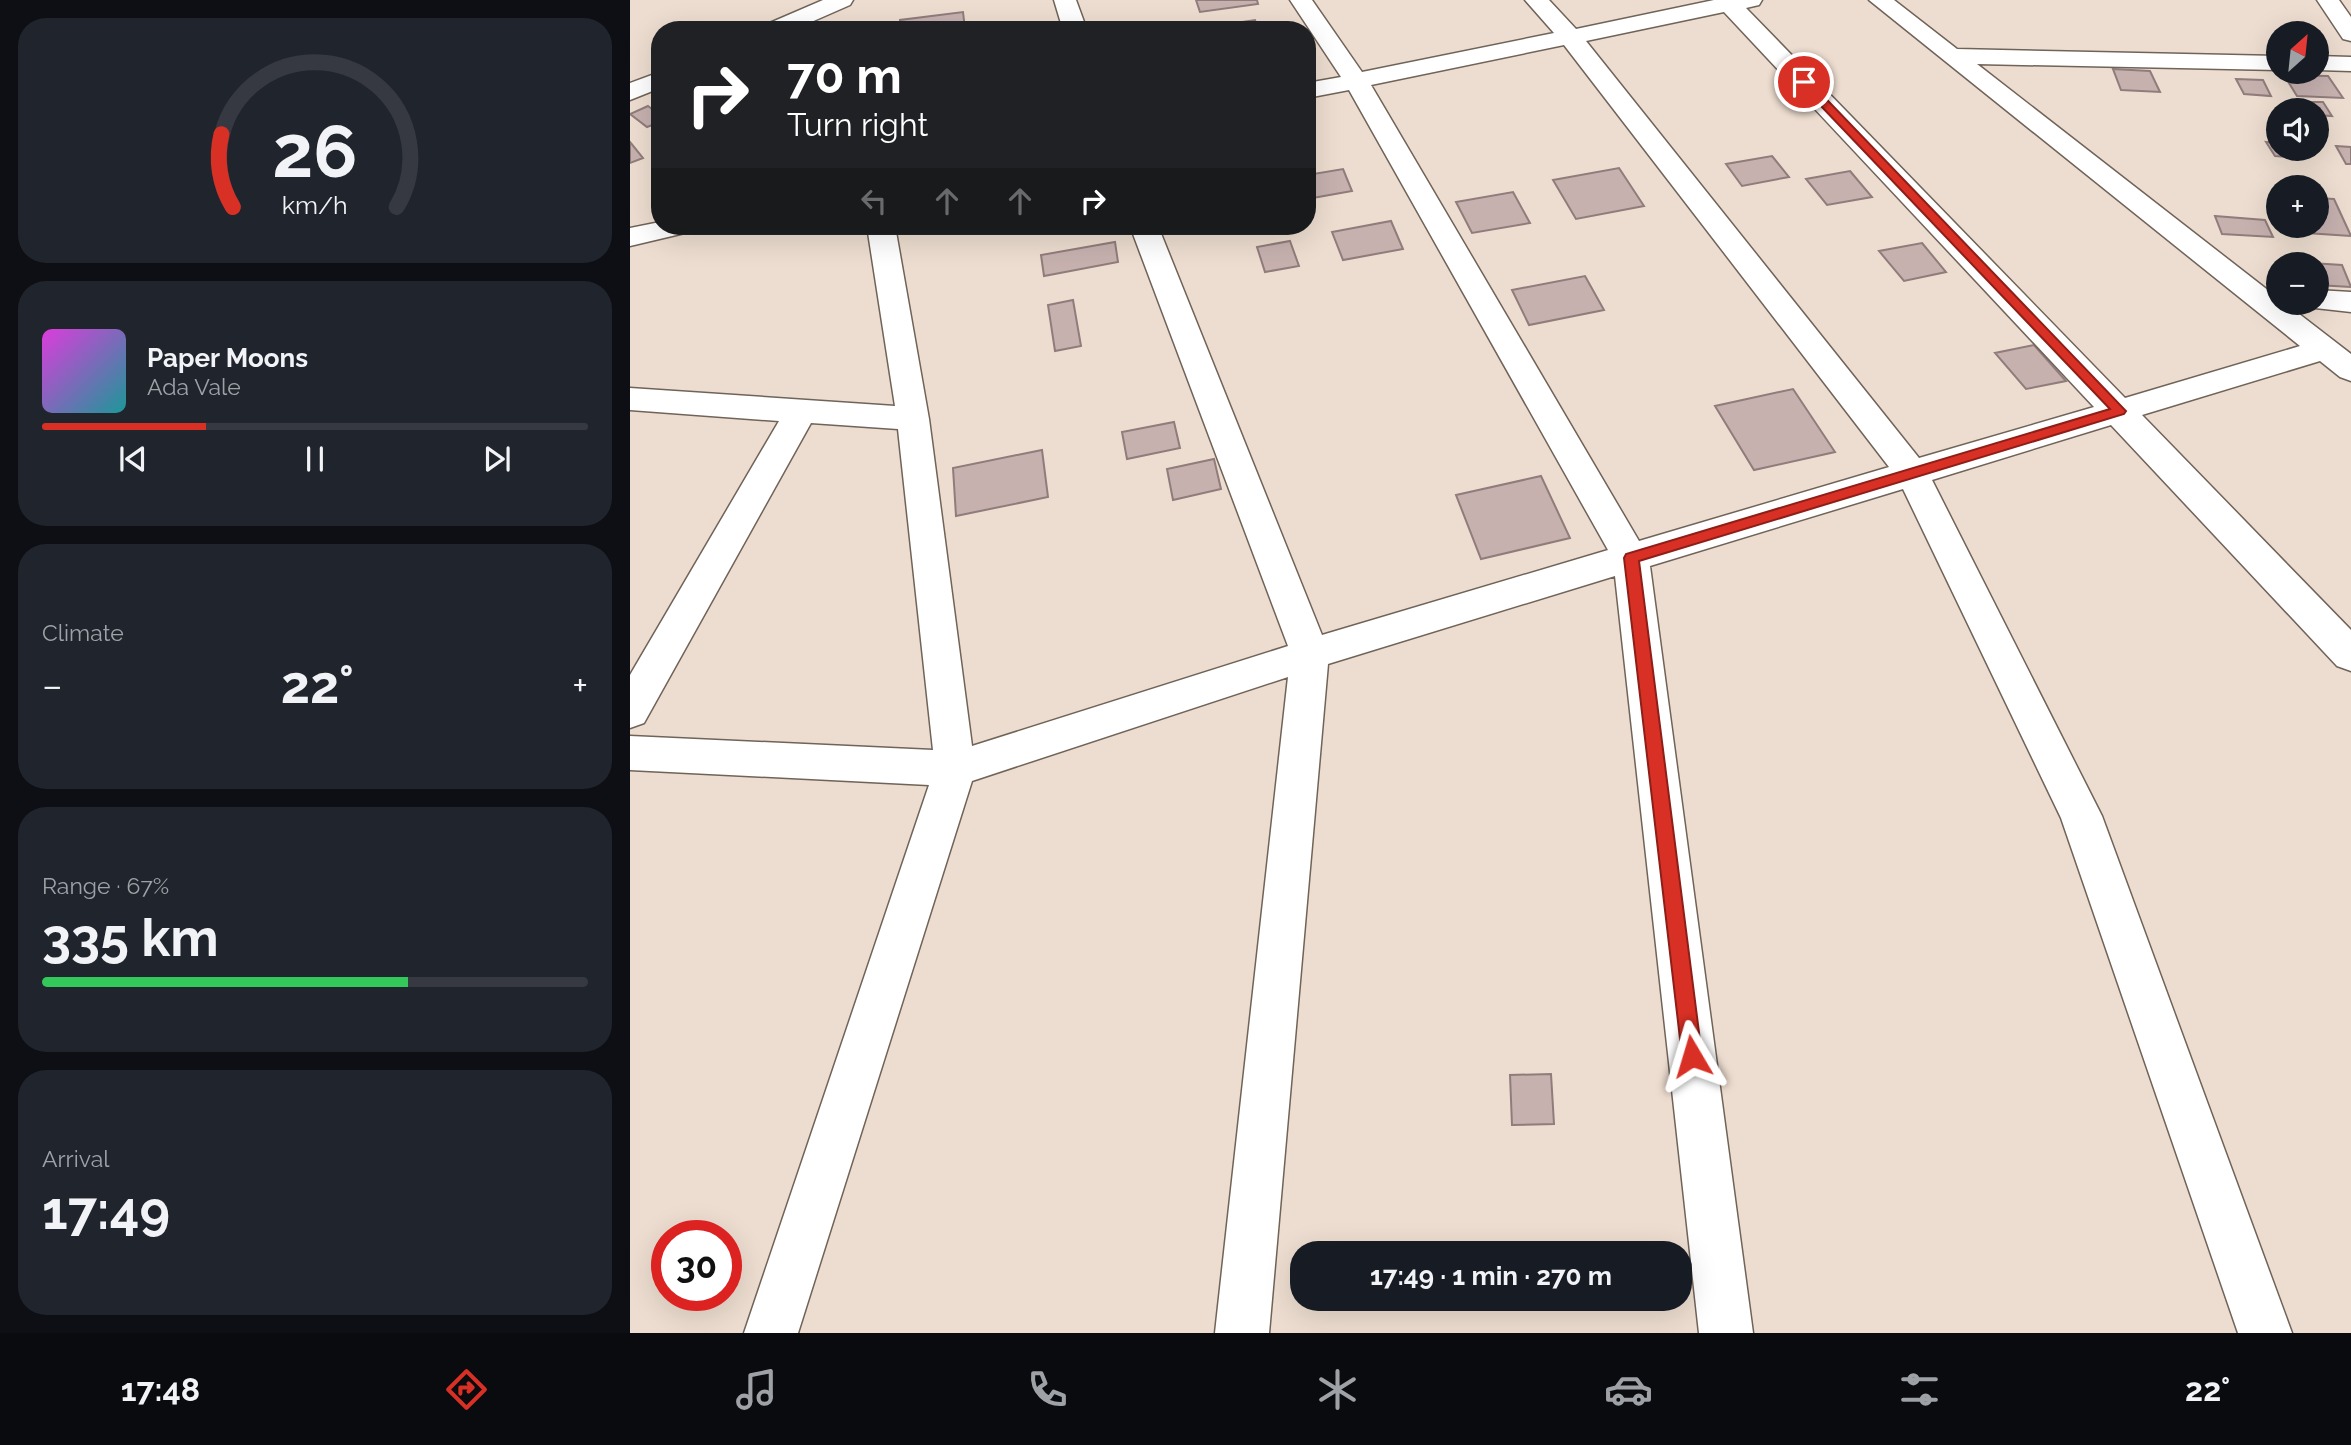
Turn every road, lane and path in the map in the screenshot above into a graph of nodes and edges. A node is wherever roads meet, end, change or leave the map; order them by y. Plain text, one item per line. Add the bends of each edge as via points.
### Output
1 (1065, 0) edge
2 (1301, 0) edge
3 (1536, 0) edge
4 (1880, 0) edge
5 (2328, 0) edge
6 (1735, 2) edge
7 (847, 7) edge
8 (803, 21) edge
9 (1072, 21) edge
10 (1315, 21) edge
11 (1316, 22) edge
12 (2351, 34) edge
13 (1570, 37) junction
14 (1951, 56) junction
15 (2266, 63) edge
16 (2329, 64) edge
17 (2351, 64) edge
18 (630, 69) edge
19 (651, 72) edge
20 (1356, 81) junction
21 (651, 82) edge
22 (1316, 89) edge
23 (630, 92) edge
24 (651, 232) edge
25 (882, 235) edge
26 (1147, 235) edge
27 (630, 237) edge
28 (2266, 296) edge
29 (2329, 301) edge
30 (2351, 302) edge
31 (2288, 315) edge
32 (2338, 359) edge
33 (630, 400) edge
34 (801, 411) junction
35 (2120, 411) junction
36 (913, 419) junction
37 (1912, 473) junction
38 (1631, 558) junction
39 (1310, 654) junction
40 (2351, 655) edge
41 (630, 711) edge
42 (630, 753) edge
43 (955, 769) junction
44 (771, 1333) edge
45 (1241, 1333) edge
46 (1726, 1333) edge
47 (2265, 1333) edge

1 - 9 street
2 - 10 street
3 - 13 street
4 - 14 street
5 - 12 street
6 - 13 street
6 - 35 street
7 - 8 street
11 - 20 street
13 - 20 street
13 - 37 street
14 - 15 street
14 - 28 street
16 - 17 street
18 - 19 street
20 - 22 street
20 - 38 street
21 - 23 street
24 - 27 street
25 - 36 street
26 - 39 street
29 - 30 street
31 - 32 street
32 - 35 street
33 - 34 street
34 - 36 street
34 - 41 street
35 - 37 street
35 - 40 street
36 - 43 street
37 - 38 street
37 - 47 street via 2081,816
38 - 39 street
38 - 46 street
39 - 43 street
39 - 45 street
42 - 43 street
43 - 44 street

